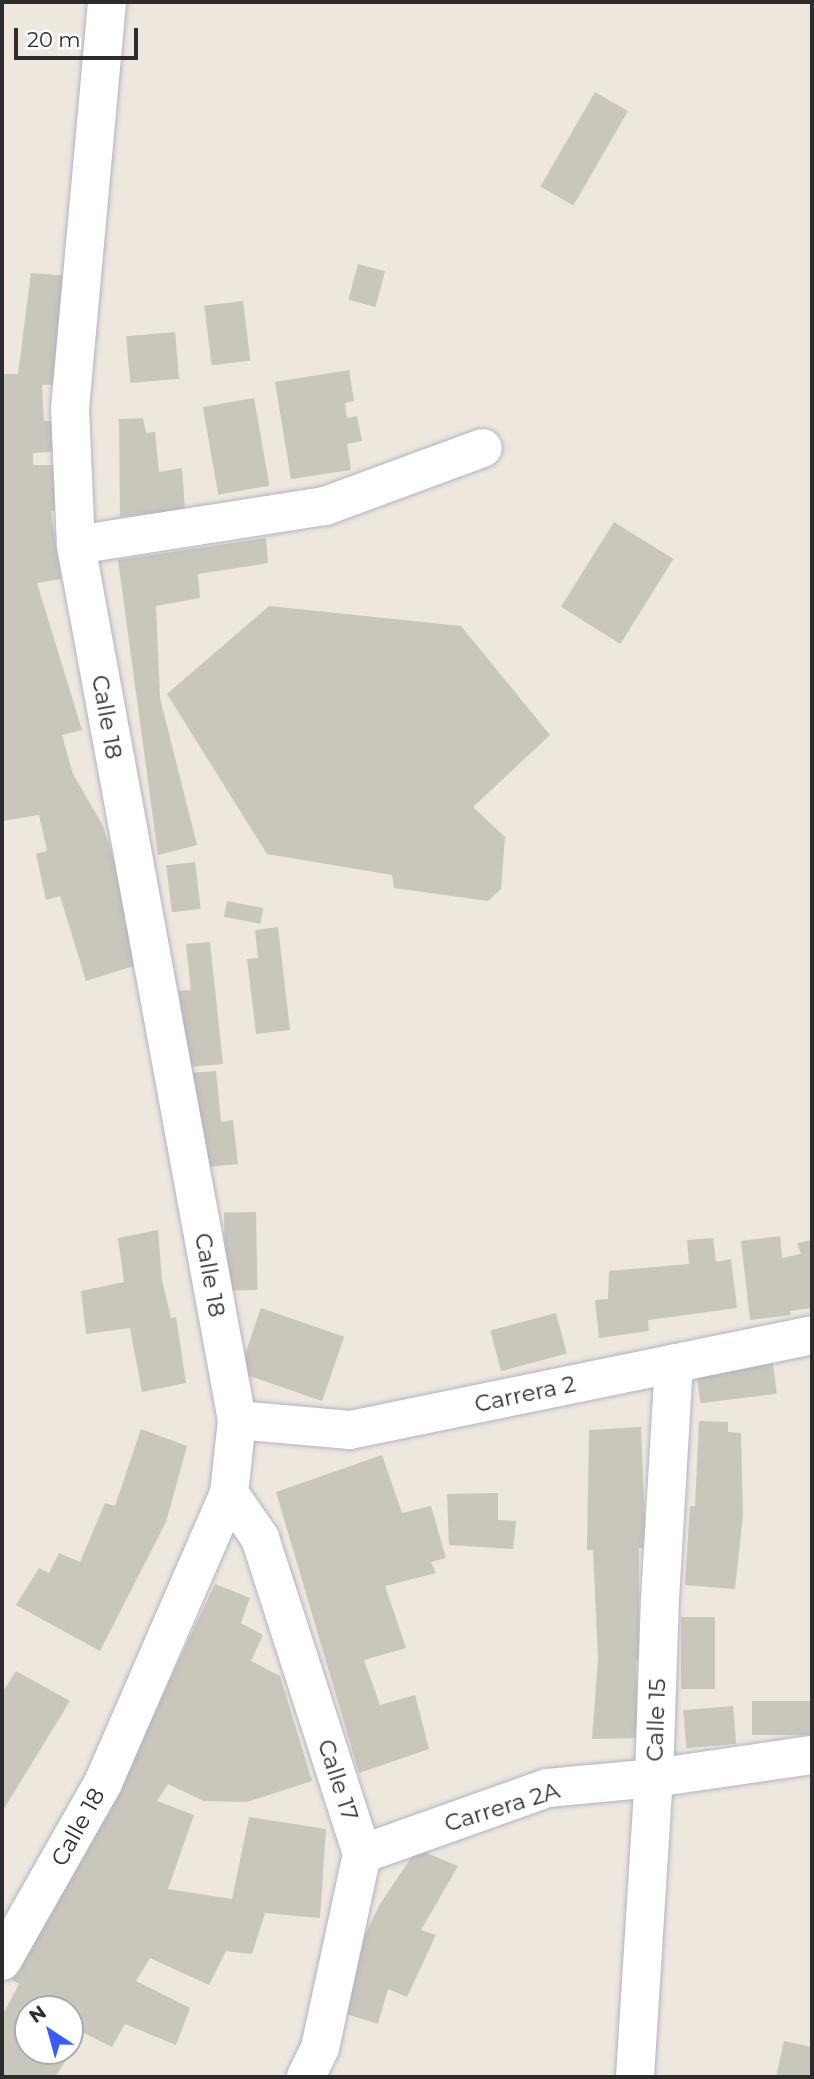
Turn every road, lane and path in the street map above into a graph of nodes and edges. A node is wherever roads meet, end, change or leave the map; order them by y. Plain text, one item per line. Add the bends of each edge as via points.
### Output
1 (107, 2) edge
2 (483, 448) dead end
3 (76, 545) junction
4 (812, 1335) edge
5 (674, 1363) junction
6 (237, 1420) junction
7 (229, 1493) junction
8 (812, 1755) edge
9 (654, 1778) junction
10 (362, 1854) junction
11 (2, 1961) edge
12 (306, 2077) edge
13 (635, 2077) edge

1 - 3 street, Calle 18 via 70,409
2 - 3 street via 325,506
3 - 6 street, Calle 18
4 - 5 street, Carrera 2
5 - 6 street, Carrera 2 via 350,1430
5 - 9 street, Calle 15
6 - 7 street, Calle 18
7 - 10 street, Calle 17 via 260,1538
7 - 11 street, Calle 18 via 103,1783
8 - 9 street, Carrera 2A
9 - 10 street, Carrera 2A via 547,1788
9 - 13 street, Calle 15
10 - 12 street via 320,2049

